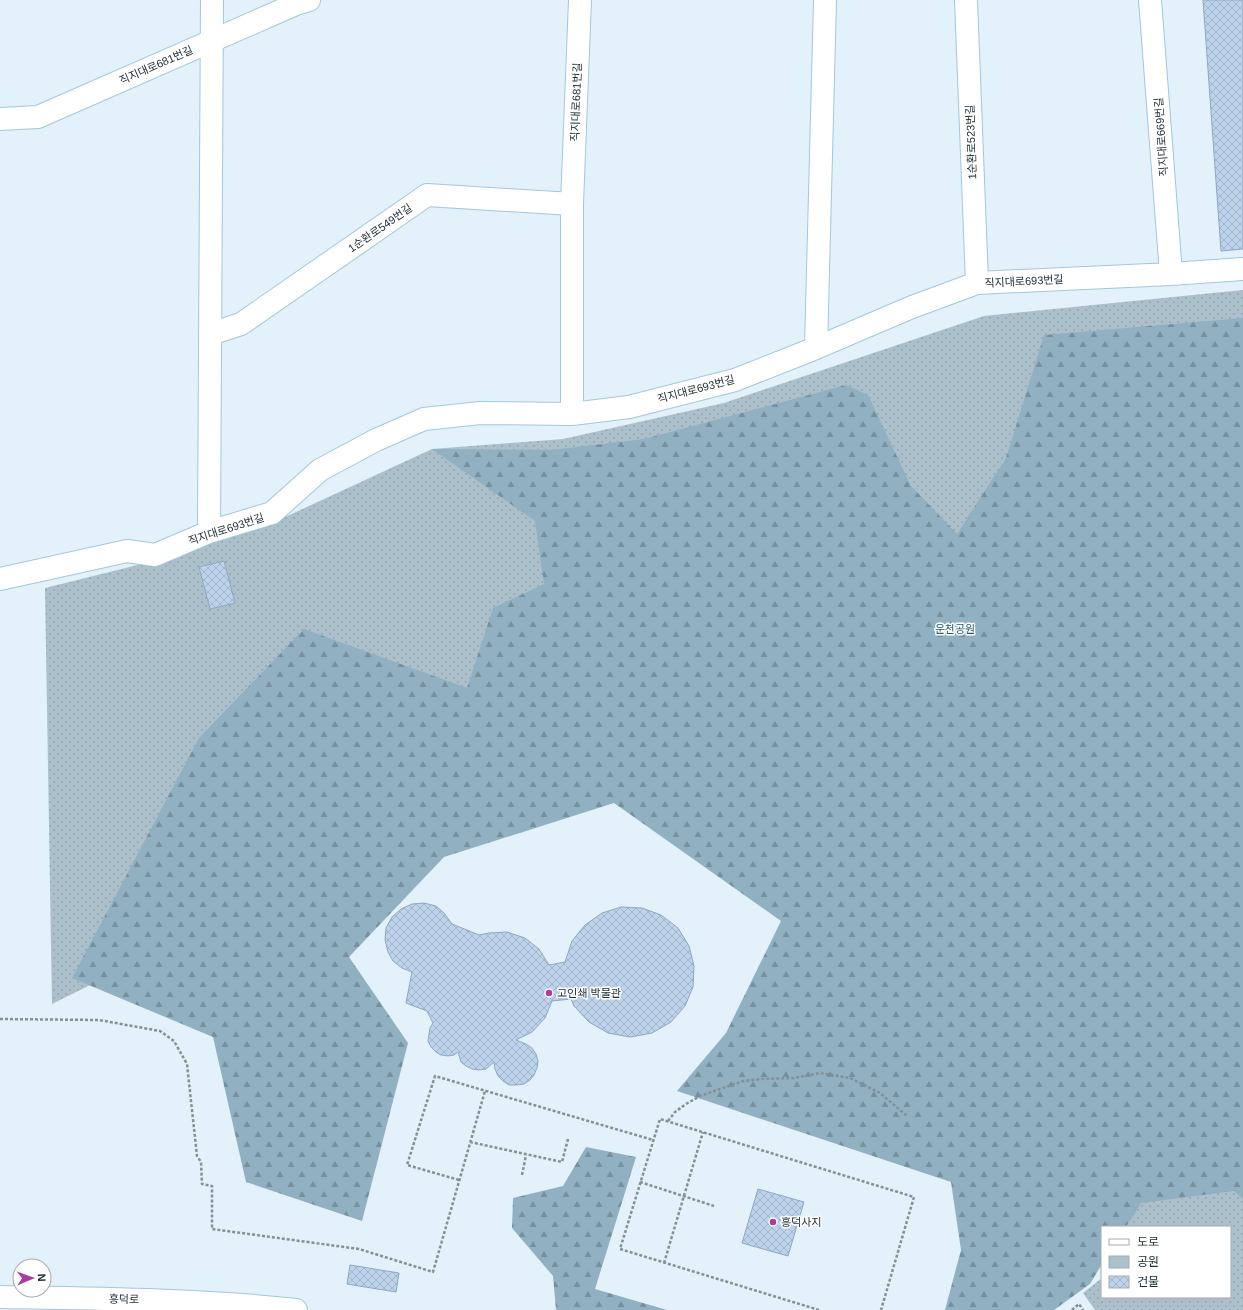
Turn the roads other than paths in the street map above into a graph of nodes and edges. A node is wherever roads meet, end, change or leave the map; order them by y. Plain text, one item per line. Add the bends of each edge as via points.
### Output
1 (212, 0) edge
2 (309, 0) edge
3 (580, 0) edge
4 (825, 0) edge
5 (966, 0) edge
6 (1150, 0) edge
7 (212, 41) junction
8 (0, 119) edge
9 (572, 204) junction
10 (1243, 269) edge
11 (1172, 274) junction
12 (977, 284) junction
13 (210, 334) junction
14 (816, 348) junction
15 (572, 414) junction
16 (209, 532) junction
17 (0, 579) edge
18 (0, 1297) edge
19 (136, 1305) edge
20 (296, 1310) edge

1 - 7 street
2 - 7 street, 직지대로681번길
3 - 9 street, 직지대로681번길
4 - 14 street
5 - 12 street, 1순환로523번길
6 - 11 street, 직지대로669번길
7 - 8 street, 직지대로681번길 via 38,117
7 - 13 street
9 - 13 street, 1순환로549번길 via 427,196 241,324
9 - 15 street
10 - 11 street, 직지대로693번길
11 - 12 street, 직지대로693번길
12 - 14 street, 직지대로693번길 via 912,307
13 - 16 street
14 - 15 street, 직지대로693번길 via 735,380 629,407
15 - 16 street, 직지대로693번길 via 480,413 424,419 376,440 320,470 272,514
16 - 17 street, 직지대로693번길 via 155,555 127,551
18 - 19 street, 흥덕로
19 - 20 street, 흥덕로 via 262,1306

